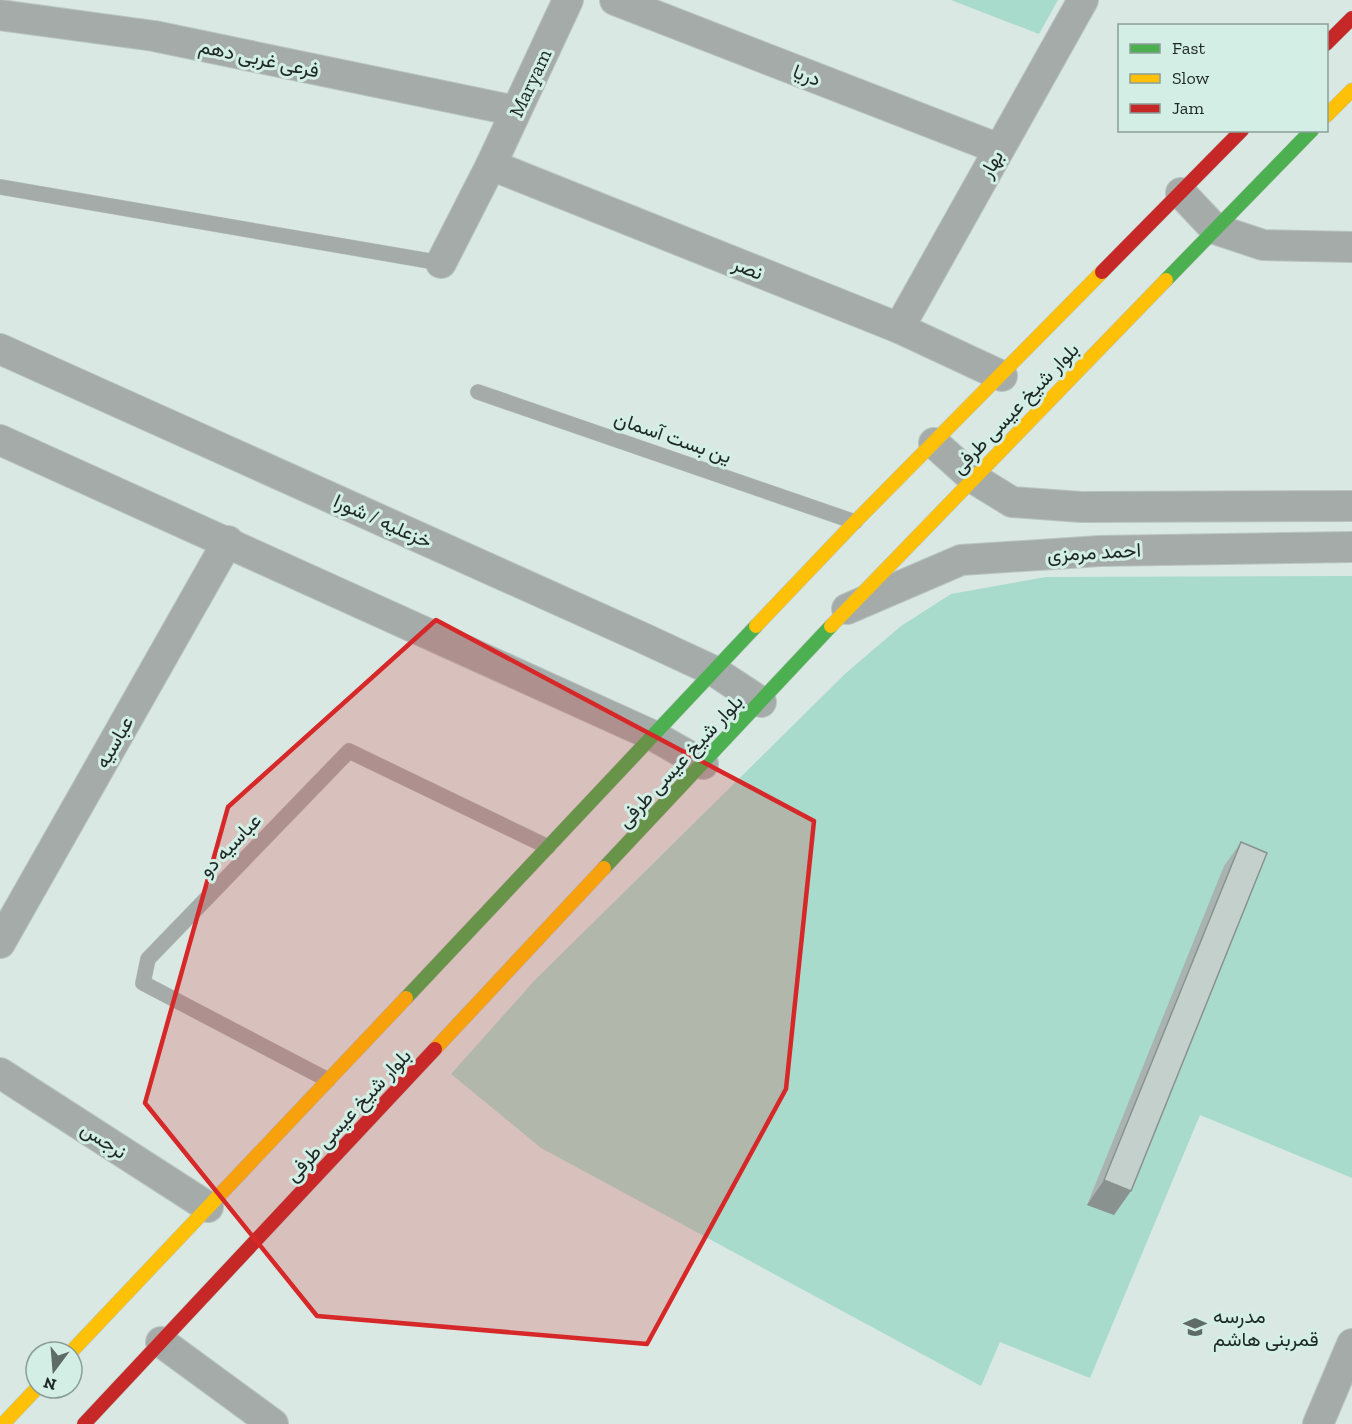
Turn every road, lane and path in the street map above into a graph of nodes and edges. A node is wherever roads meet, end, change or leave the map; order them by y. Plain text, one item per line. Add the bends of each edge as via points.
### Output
1 (568, 0) edge
2 (615, 0) edge
3 (1083, 0) edge
4 (0, 15) edge
5 (1352, 18) edge
6 (1328, 42) edge
7 (1352, 90) edge
8 (516, 111) junction
9 (1328, 114) edge
10 (1240, 132) edge
11 (1310, 132) edge
12 (999, 149) junction
13 (491, 165) junction
14 (0, 187) edge
15 (1181, 194) junction
16 (1215, 229) junction
17 (1352, 247) edge
18 (441, 263) joint
19 (899, 328) junction
20 (0, 349) edge
21 (1002, 376) junction
22 (478, 392) dead end
23 (934, 443) junction
24 (3, 449) edge
25 (973, 478) junction
26 (1352, 506) edge
27 (855, 522) junction
28 (228, 541) junction
29 (1352, 547) edge
30 (847, 609) junction
31 (714, 671) junction
32 (761, 702) junction
33 (654, 735) junction
34 (703, 764) junction
35 (548, 847) junction
36 (0, 943) edge
37 (0, 1073) edge
38 (328, 1080) junction
39 (208, 1207) junction
40 (82, 1340) edge
41 (161, 1342) junction
42 (1352, 1344) edge
43 (25, 1400) edge
44 (1, 1424) edge
45 (84, 1424) edge
46 (273, 1424) edge
47 (1318, 1424) edge

1 - 8 street, Maryam
2 - 12 street, دریا
3 - 12 street, بهار
4 - 8 street, فرعی غربی دهم via 154,36
5 - 6 main road
7 - 9 main road
8 - 13 street, Maryam
10 - 15 main road, بلوار شیخ عیسی طرفی
11 - 16 main road, بلوار شیخ عیسی طرفی
12 - 19 street, بهار
13 - 18 street, Maryam
13 - 19 street, نصر
14 - 18 lane
15 - 16 street
15 - 21 main road, بلوار شیخ عیسی طرفی
16 - 17 street via 1263,245
16 - 25 main road, بلوار شیخ عیسی طرفی
19 - 21 street, نصر
20 - 31 street, خزعلیه / شورا
21 - 23 main road, بلوار شیخ عیسی طرفی
22 - 27 lane, ین بست آسمان
23 - 25 street
23 - 27 main road, بلوار شیخ عیسی طرفی
24 - 28 street
25 - 26 street via 1012,502 1082,507
25 - 30 main road, بلوار شیخ عیسی طرفی
27 - 31 main road, بلوار شیخ عیسی طرفی
28 - 33 street
28 - 36 street, عباسیه
29 - 30 street, احمد مرمزی via 1100,551 961,560
30 - 32 main road, بلوار شیخ عیسی طرفی
31 - 32 street, خزعلیه / شورا
31 - 33 main road, بلوار شیخ عیسی طرفی
32 - 34 main road, بلوار شیخ عیسی طرفی
33 - 34 street
33 - 35 main road, بلوار شیخ عیسی طرفی
34 - 41 main road, بلوار شیخ عیسی طرفی
35 - 38 main road, بلوار شیخ عیسی طرفی
35 - 38 lane, عباسیه دو via 350,751 148,959 143,983
37 - 39 street, نرجس
38 - 39 main road, بلوار شیخ عیسی طرفی
39 - 40 main road, بلوار شیخ عیسی طرفی
41 - 45 main road, بلوار شیخ عیسی طرفی
41 - 46 street
42 - 47 street
43 - 44 main road

